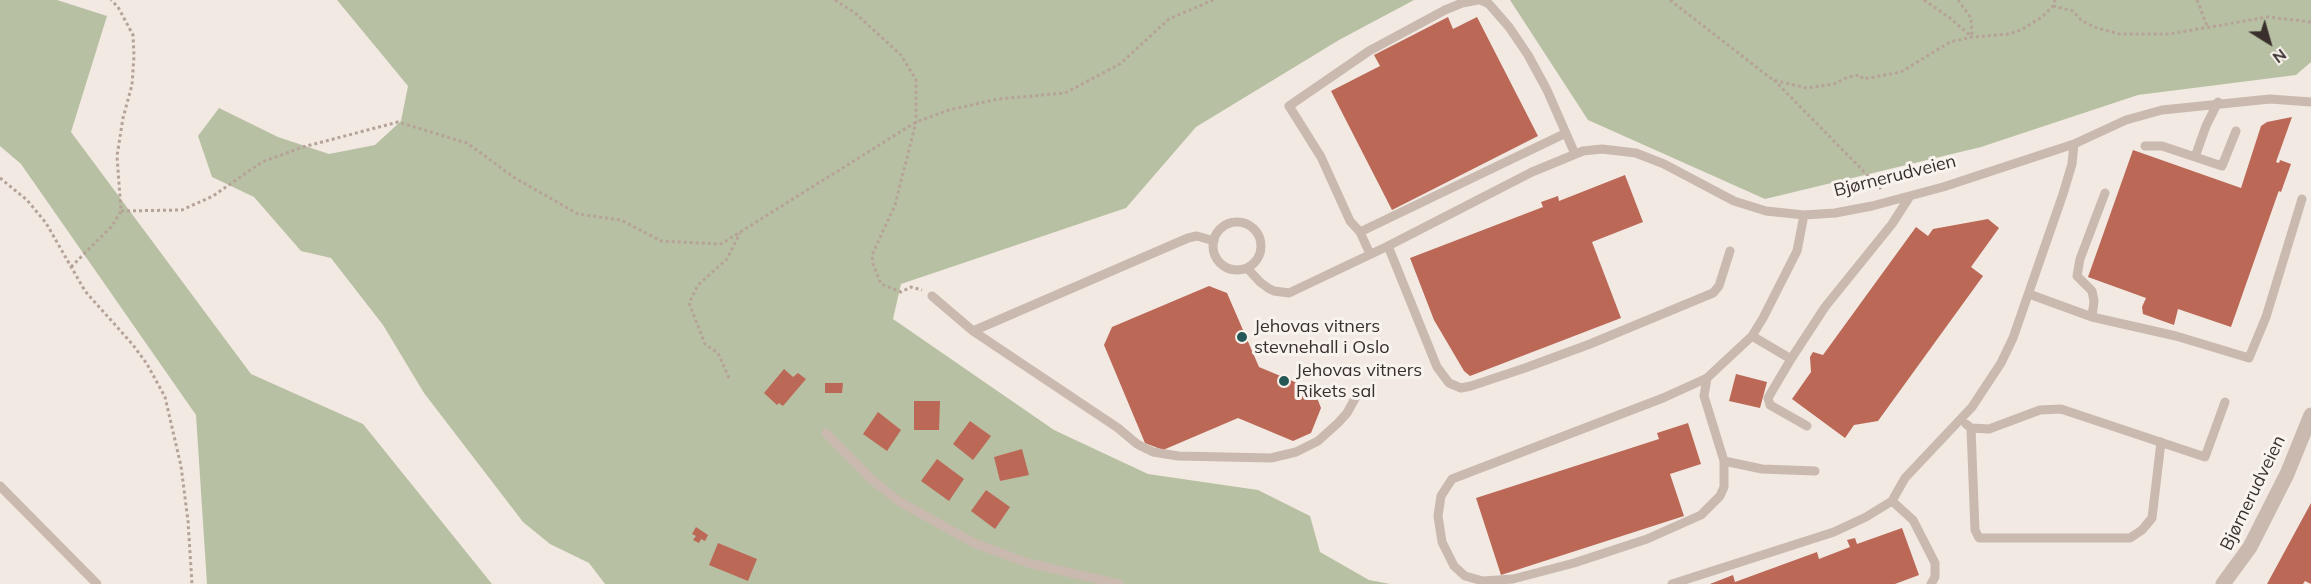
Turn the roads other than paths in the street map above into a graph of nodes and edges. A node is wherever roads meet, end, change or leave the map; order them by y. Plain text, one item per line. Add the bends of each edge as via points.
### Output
1 (1479, 0) edge
2 (2218, 102) junction
3 (2311, 102) edge
4 (2236, 131) dead end
5 (1566, 133) junction
6 (2074, 144) junction
7 (2145, 146) dead end
8 (1575, 154) junction
9 (2195, 157) junction
10 (2105, 193) dead end
11 (1910, 196) junction
12 (2302, 199) dead end
13 (1804, 215) junction
14 (1360, 232) junction
15 (1214, 241) junction
16 (1388, 246) junction
17 (1730, 251) dead end
18 (1370, 254) junction
19 (1247, 268) junction
20 (2029, 294) junction
21 (932, 296) road end
22 (2092, 317) junction
23 (973, 331) junction
24 (1752, 336) junction
25 (1791, 359) junction
26 (1707, 378) junction
27 (1357, 394) dead end
28 (2225, 402) dead end
29 (2311, 414) edge
30 (1960, 420) junction
31 (1807, 426) dead end
32 (1971, 428) junction
33 (826, 433) dead end
34 (2161, 442) junction
35 (1724, 461) junction
36 (1815, 471) dead end
37 (0, 486) edge
38 (1892, 501) junction
39 (97, 584) edge
40 (1119, 584) edge
41 (1672, 584) edge
42 (1931, 584) edge
43 (2223, 584) edge

1 - 5 lane via 1489,4 1522,46
1 - 14 lane via 1445,10 1368,51 1289,106 1321,157 1350,221
2 - 3 lane, Bjørnerudveien
2 - 6 lane, Bjørnerudveien via 2126,120
2 - 9 lane
4 - 9 lane via 2222,166
5 - 8 lane
5 - 14 lane
6 - 11 lane, Bjørnerudveien
6 - 20 lane via 2072,164
7 - 9 lane via 2162,146
8 - 13 lane, Bjørnerudveien via 1602,149 1636,153 1734,201 1766,211
8 - 16 lane, Bjørnerudveien
10 - 22 lane via 2077,276 2093,294
11 - 13 lane, Bjørnerudveien via 1835,213
11 - 25 lane
12 - 22 lane via 2266,317 2249,358
13 - 24 lane via 1797,251
14 - 18 lane
15 - 19 lane via 1214,253 1220,263 1231,269
15 - 19 lane via 1221,229 1232,223 1254,230 1260,240 1260,252
15 - 23 lane via 1197,236 1188,238
16 - 17 lane via 1437,367 1449,383 1461,388 1590,344 1713,293
16 - 18 lane, Bjørnerudveien
18 - 19 lane, Bjørnerudveien via 1289,293 1268,288
20 - 22 lane
20 - 30 lane via 2001,363
21 - 23 lane
23 - 27 lane via 1137,444 1164,454 1271,458 1296,452 1318,441 1338,423
24 - 25 lane
24 - 26 lane
25 - 31 lane via 1768,398 1770,405
26 - 35 lane via 1704,396
26 - 35 lane via 1452,479 1441,496 1438,516 1442,542 1454,566 1466,576 1483,581 1514,579 1574,563 1647,539 1701,514 1724,487
28 - 34 lane via 2205,457
29 - 43 street, Bjørnerudveien via 2288,474 2250,547
30 - 32 lane
30 - 38 lane via 1905,478
32 - 34 lane via 1989,429 2040,410 2061,410
32 - 34 lane via 1975,530 1979,538 2130,538 2152,518
33 - 40 lane via 900,502 974,543 1028,563
35 - 36 lane via 1762,469
37 - 39 lane
38 - 41 lane via 1834,532
38 - 42 lane via 1913,520 1935,563

